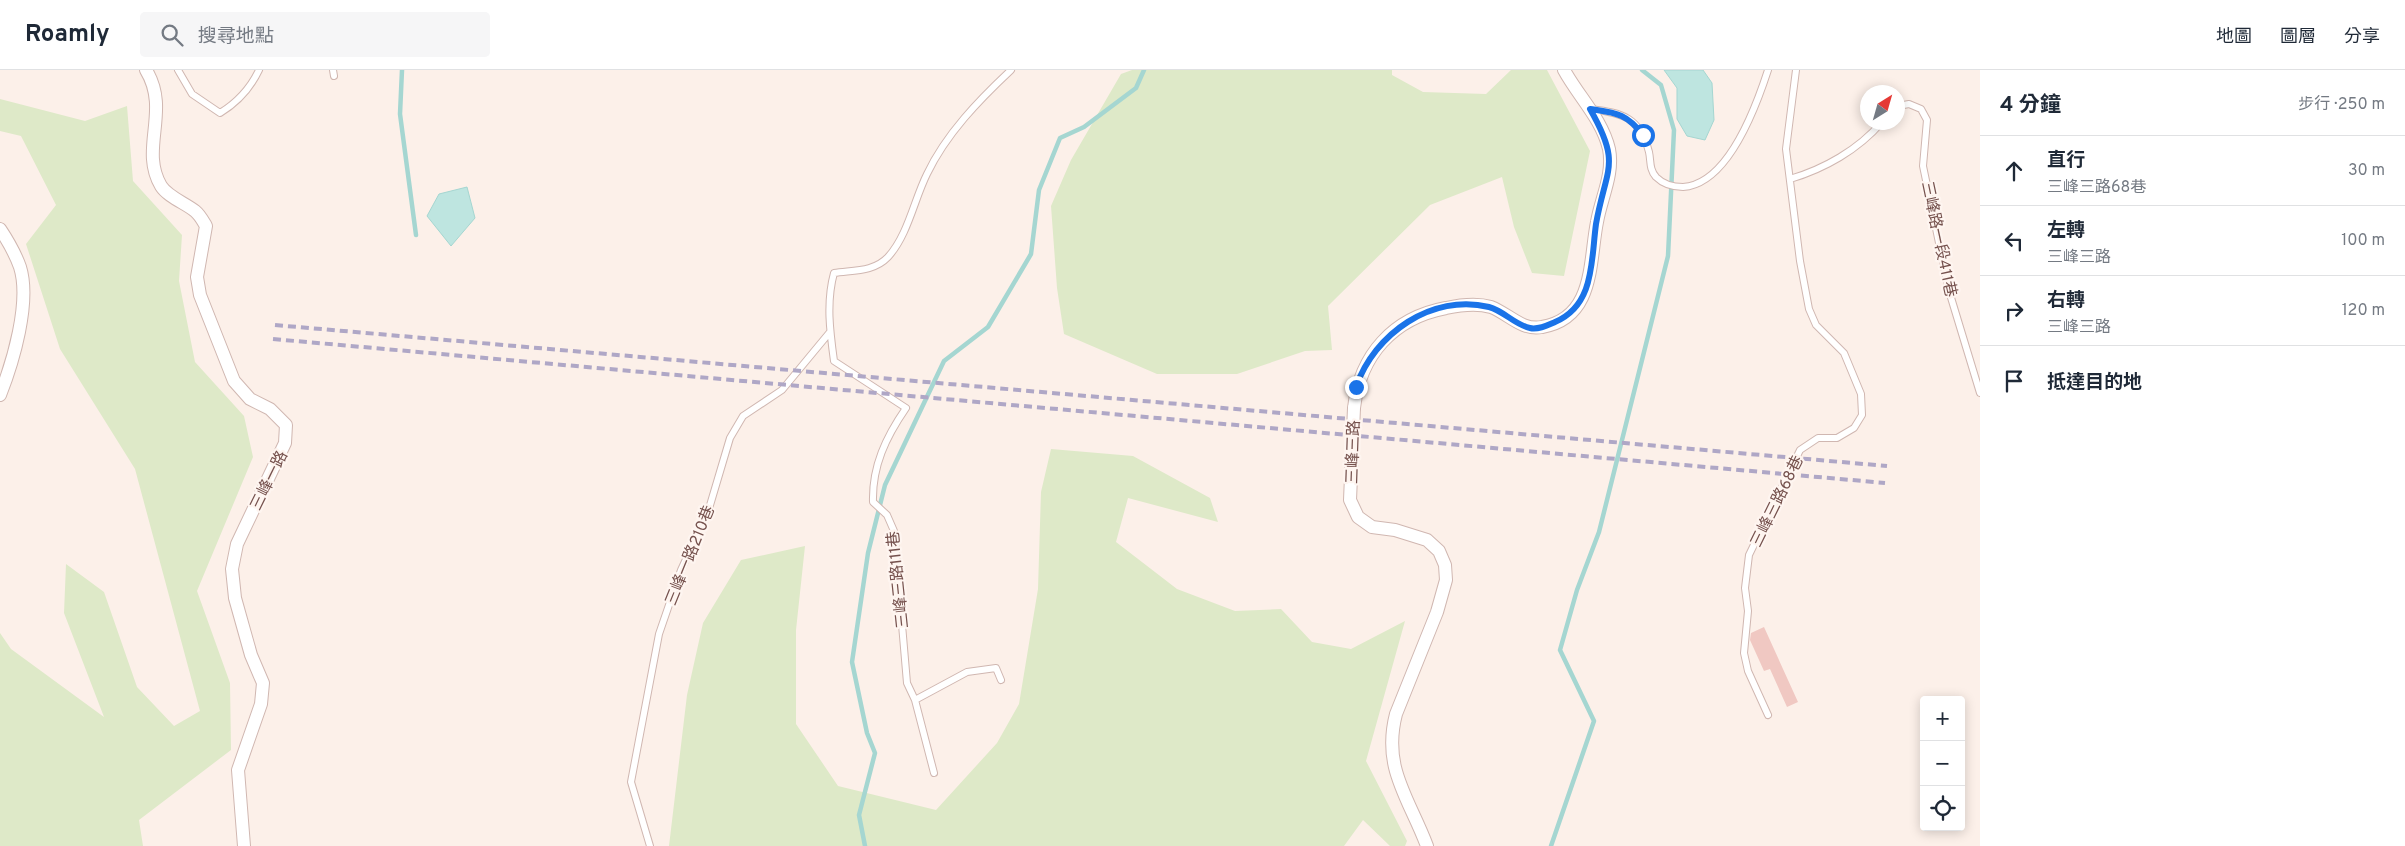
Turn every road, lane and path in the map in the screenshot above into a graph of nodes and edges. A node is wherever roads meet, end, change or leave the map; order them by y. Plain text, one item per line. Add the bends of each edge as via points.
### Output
1 (146, 70) edge
2 (178, 70) edge
3 (259, 70) edge
4 (1011, 70) edge
5 (1564, 70) edge
6 (1768, 70) edge
7 (1796, 70) edge
8 (1905, 105) edge
9 (1590, 109) junction
10 (1875, 130) edge
11 (1790, 179) junction
12 (0, 229) edge
13 (830, 332) junction
14 (1980, 393) edge
15 (0, 396) edge
16 (1000, 680) dead end
17 (915, 700) junction
18 (1768, 715) dead end
19 (934, 773) dead end
20 (244, 846) edge
21 (650, 846) edge
22 (1426, 846) edge

1 - 20 street, 三峰一路 via 153,81 158,101 154,166 162,186 197,212 206,226 197,277 200,294 234,381 250,398 270,409 286,425 286,443 237,544 232,569 235,598 263,683 262,704 238,770
2 - 3 lane via 192,94 220,113 236,103
4 - 13 lane, 三峰三路111巷 via 940,149 902,233 888,256 874,268 834,273 830,290
5 - 9 street, 三峰三路
6 - 9 lane via 1730,153 1715,173 1688,186 1672,187 1657,178 1651,168 1643,135 1632,120 1618,113
7 - 11 lane, 三峰三路68巷 via 1786,149
8 - 14 lane, 三峰路一段411巷 via 1921,109 1927,120 1923,166 1950,291
9 - 22 street, 三峰三路, bridge via 1604,134 1610,164 1596,223 1590,275 1578,306 1568,317 1544,327 1530,328 1491,308 1473,305 1437,309 1389,334 1372,353 1356,387 1350,500 1358,517 1372,527 1427,540 1438,551 1444,565 1446,580 1437,612 1391,731 1394,765
10 - 11 lane via 1852,149 1811,172
11 - 18 lane, 三峰三路68巷 via 1808,310 1816,325 1844,353 1861,394 1862,415 1854,428 1837,438 1818,438 1800,450 1749,555 1744,653 1748,671
12 - 15 street via 12,246 23,292 15,353
13 - 17 lane, 三峰三路111巷 via 834,361 906,408 880,453 872,484 873,502 887,515 894,531 907,683
13 - 21 lane, 三峰一路210巷 via 782,390 743,416 730,438 708,512 681,570 659,634 631,782
16 - 17 lane via 996,668 968,672
17 - 19 lane, 三峰三路111巷

